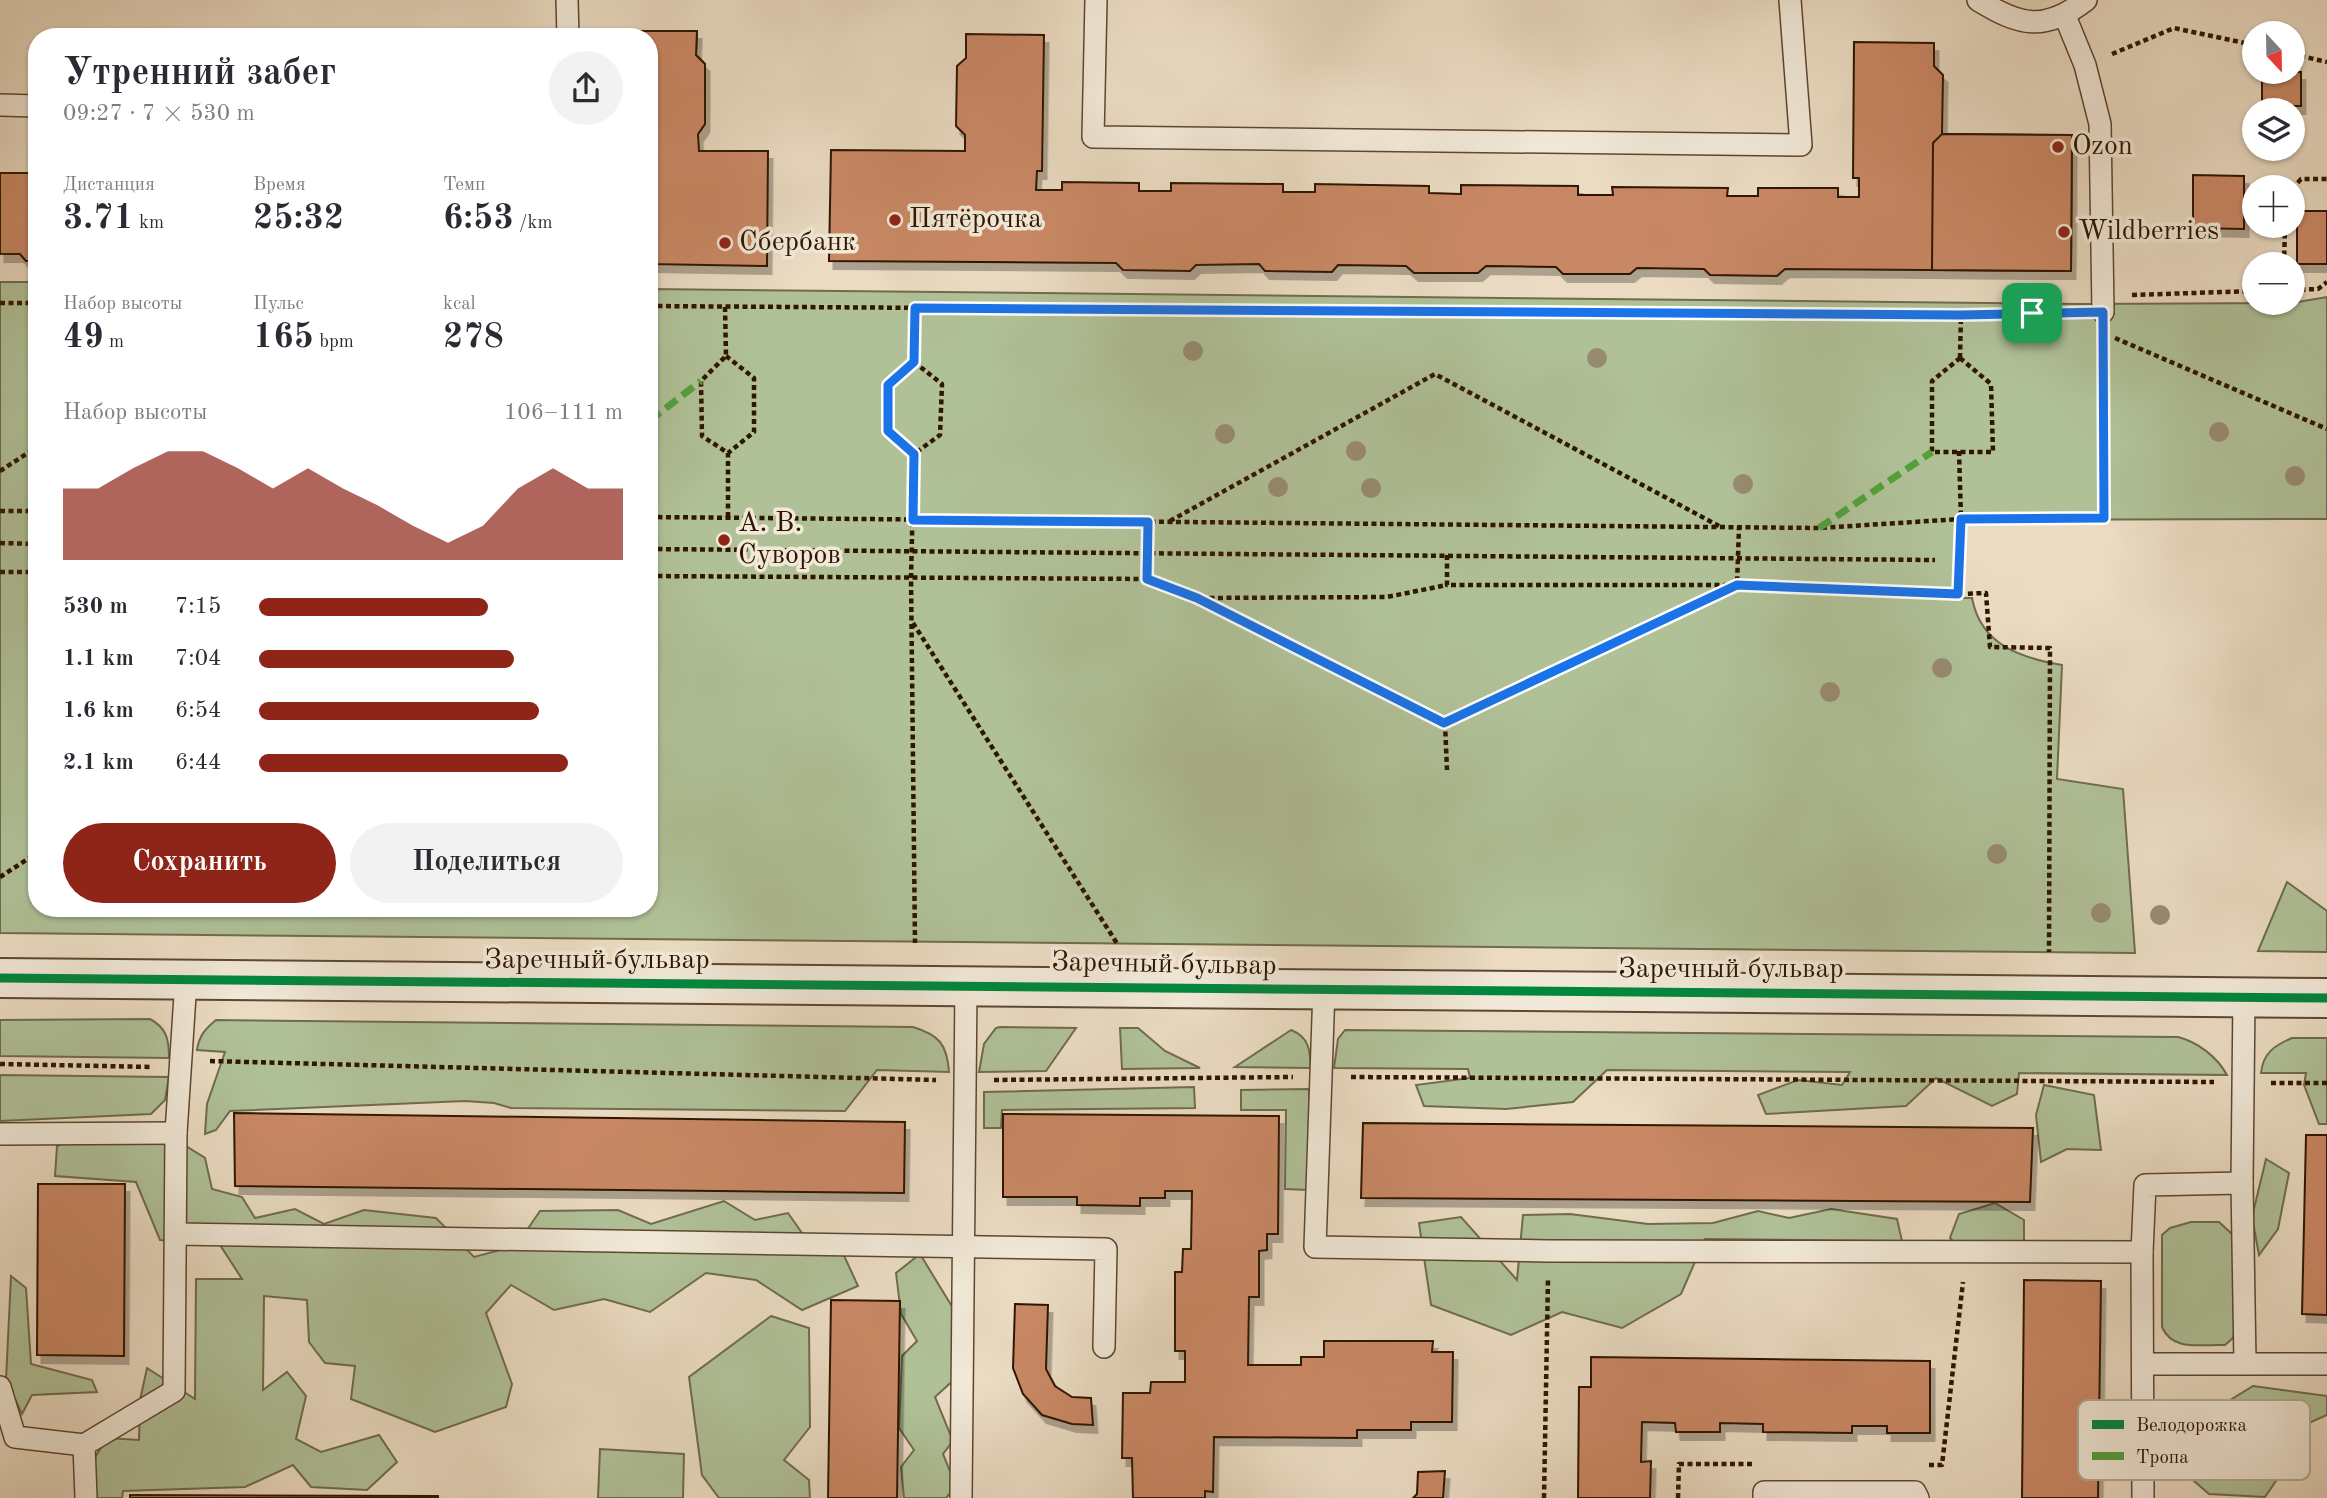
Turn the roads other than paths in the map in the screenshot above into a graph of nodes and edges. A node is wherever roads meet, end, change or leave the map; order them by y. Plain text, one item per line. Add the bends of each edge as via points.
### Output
1 (566, 0) edge
2 (1096, 0) edge
3 (1790, 0) edge
4 (1978, 0) edge
5 (2086, 0) edge
6 (2065, 16) junction
7 (568, 28) edge
8 (0, 105) edge
9 (28, 106) edge
10 (2103, 312) road end
11 (0, 978) edge
12 (186, 980) junction
13 (966, 986) junction
14 (1324, 989) junction
15 (2244, 997) junction
16 (2327, 998) edge
17 (176, 1133) junction
18 (0, 1134) edge
19 (2242, 1182) junction
20 (176, 1234) junction
21 (964, 1247) junction
22 (2142, 1252) junction
23 (1104, 1347) dead end
24 (2245, 1362) junction
25 (2145, 1363) junction
26 (2327, 1364) edge
27 (0, 1387) edge
28 (2144, 1400) edge
29 (7, 1438) edge
30 (84, 1445) junction
31 (2143, 1480) edge
32 (86, 1498) edge
33 (961, 1498) edge
34 (1764, 1498) edge
35 (1919, 1498) edge
36 (2143, 1498) edge

1 - 7 lane
2 - 3 lane via 1093,137 1801,145
4 - 6 lane via 2006,18 2040,23
5 - 6 lane
6 - 10 lane via 2085,65 2100,124
8 - 9 lane
11 - 12 street, Заречный бульвар
12 - 13 street, Заречный бульвар
12 - 17 lane
13 - 14 street, Заречный бульвар
13 - 21 lane
14 - 15 street, Заречный бульвар
14 - 22 lane via 1315,1247
15 - 16 street, Заречный бульвар
15 - 19 lane
17 - 18 lane
17 - 20 lane
19 - 22 lane via 2145,1185
19 - 24 lane
20 - 21 lane
20 - 30 lane via 174,1391
21 - 23 lane via 1106,1249
21 - 33 lane
22 - 25 lane
24 - 25 lane
24 - 26 lane
25 - 28 lane
27 - 29 lane
29 - 30 lane
30 - 32 lane
31 - 36 lane
34 - 35 lane via 1764,1492 1915,1492

